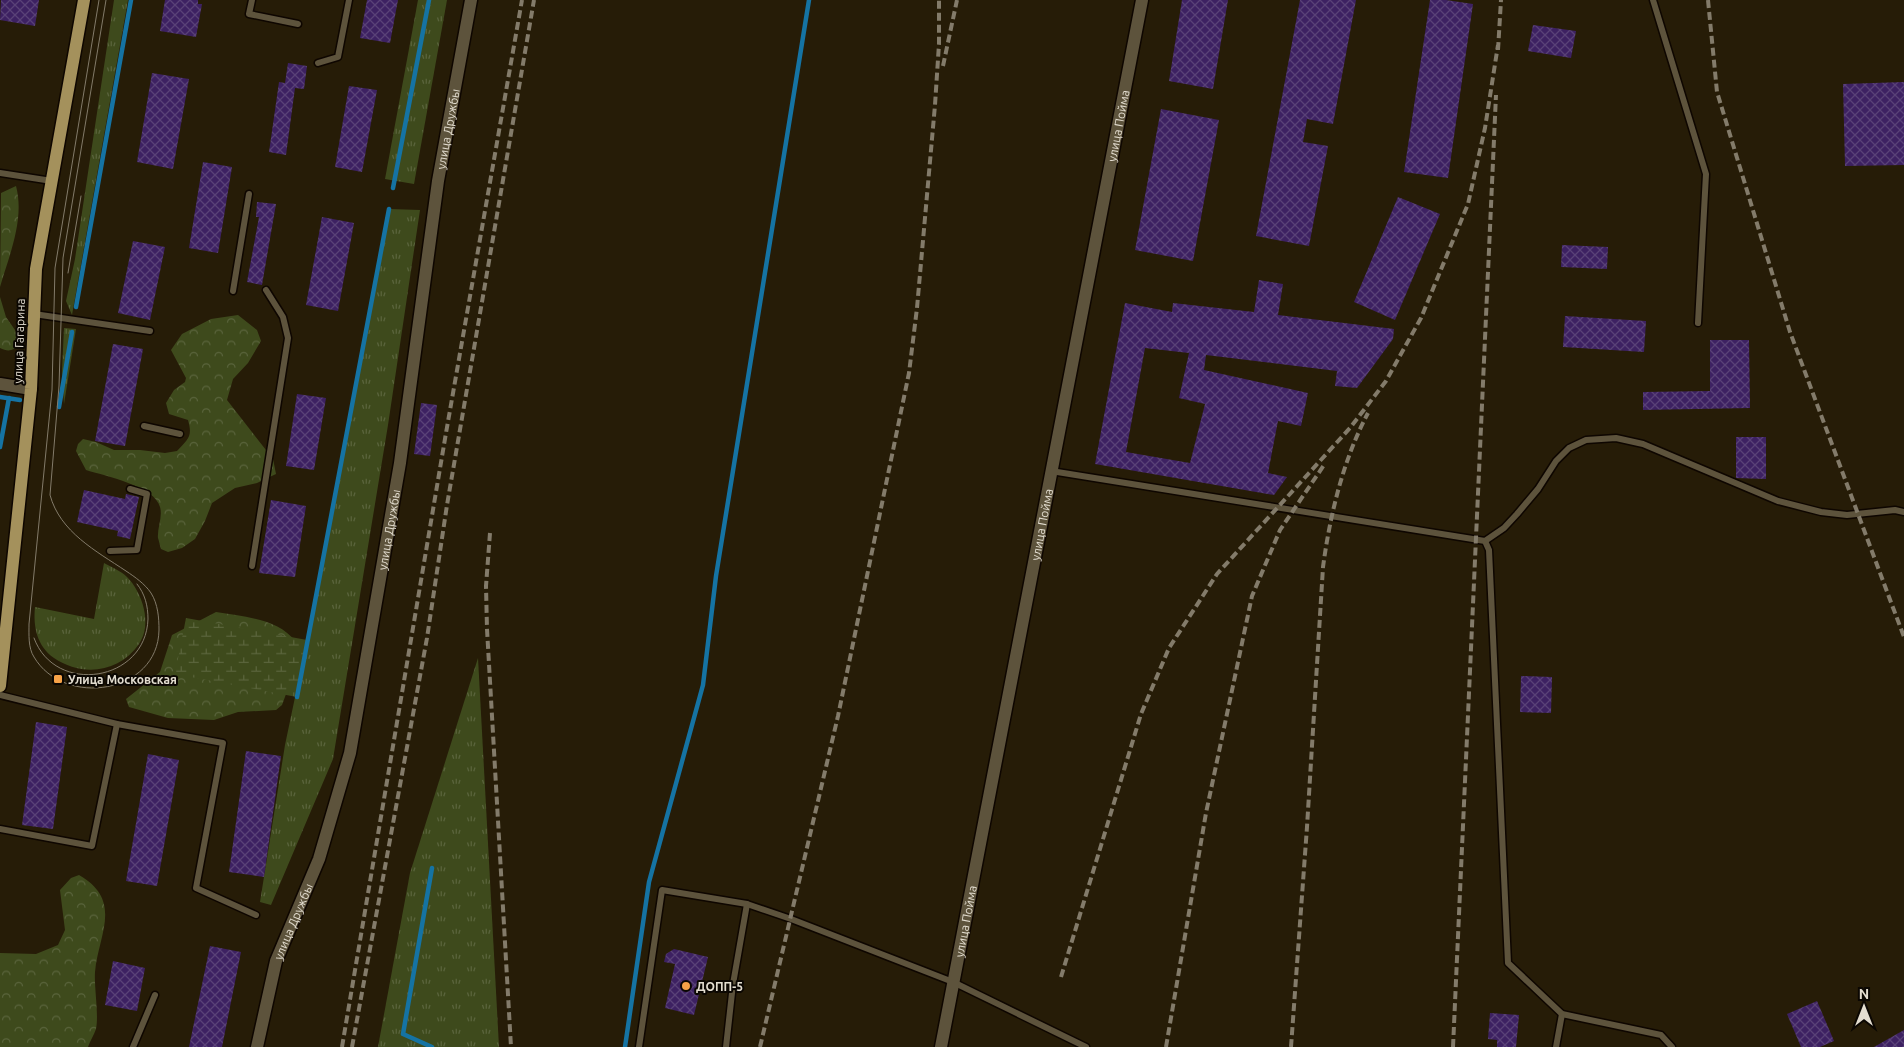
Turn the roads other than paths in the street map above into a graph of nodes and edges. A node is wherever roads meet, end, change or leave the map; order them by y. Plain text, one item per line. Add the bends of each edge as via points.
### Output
1 (84, 0) edge
2 (252, 0) edge
3 (349, 0) edge
4 (471, 0) edge
5 (1142, 0) edge
6 (1653, 0) edge
7 (298, 24) dead end
8 (318, 63) dead end
9 (0, 173) edge
10 (52, 182) junction
11 (249, 194) dead end
12 (266, 290) dead end
13 (233, 291) dead end
14 (34, 314) junction
15 (1698, 323) dead end
16 (150, 331) dead end
17 (0, 384) edge
18 (31, 389) junction
19 (144, 426) dead end
20 (180, 434) dead end
21 (1051, 471) junction
22 (130, 489) dead end
23 (1904, 512) edge
24 (1485, 541) junction
25 (110, 551) dead end
26 (252, 566) dead end
27 (0, 686) edge
28 (0, 695) edge
29 (116, 724) junction
30 (0, 830) edge
31 (747, 904) junction
32 (256, 915) dead end
33 (953, 982) junction
34 (155, 995) dead end
35 (1562, 1014) junction
36 (133, 1047) edge
37 (258, 1047) edge
38 (639, 1047) edge
39 (726, 1047) edge
40 (941, 1047) edge
41 (1086, 1047) edge
42 (1556, 1047) edge
43 (1672, 1047) edge

1 - 10 main road, улица Гагарина
2 - 7 lane via 249,14
3 - 8 lane via 338,57
4 - 37 street, улица Дружбы via 438,181 400,464 350,754 319,859 276,961
5 - 21 street, улица Пойма
6 - 15 lane via 1706,174
9 - 10 lane
10 - 14 main road, улица Гагарина via 36,270
11 - 13 lane
12 - 26 lane via 283,317 288,338
14 - 16 lane
14 - 18 main road, улица Гагарина
17 - 18 street
18 - 27 main road, улица Гагарина
19 - 20 lane
21 - 24 lane
21 - 33 street, улица Пойма
22 - 25 lane via 147,494 137,550
23 - 24 lane via 1848,515 1822,512 1778,501 1643,444 1616,438 1586,440 1569,448 1556,461 1517,514
24 - 35 lane via 1489,550 1508,964
28 - 29 lane
29 - 30 lane via 92,846
29 - 32 lane via 223,743 196,888
31 - 33 lane
31 - 38 lane via 662,890
31 - 39 lane
33 - 40 street, улица Пойма
33 - 41 lane
34 - 36 lane
35 - 42 lane
35 - 43 lane via 1661,1035

